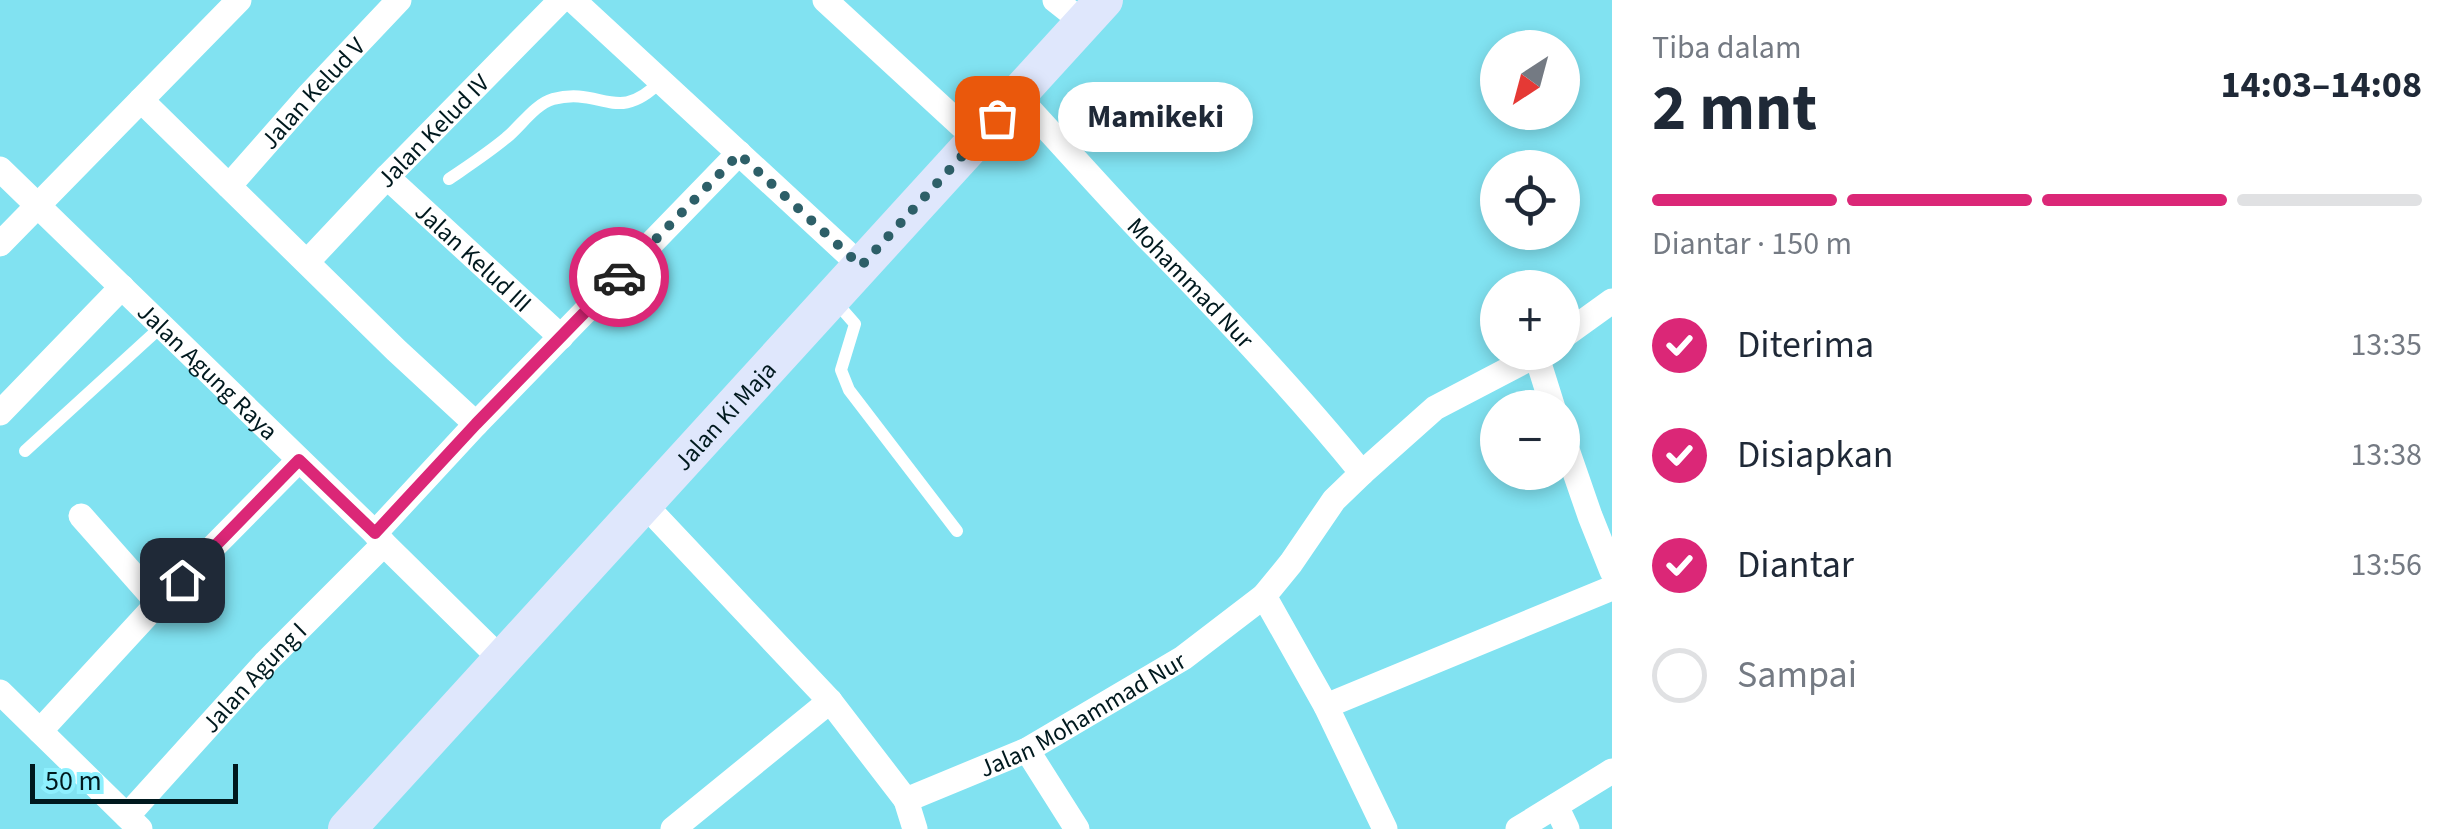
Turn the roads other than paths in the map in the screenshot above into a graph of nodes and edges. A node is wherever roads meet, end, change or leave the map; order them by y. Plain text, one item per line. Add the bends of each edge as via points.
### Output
1 (239, 0) edge
2 (399, 0) edge
3 (561, 0) edge
4 (573, 0) edge
5 (825, 0) edge
6 (1081, 8) edge
7 (661, 80) junction
8 (1017, 96) junction
9 (141, 100) junction
10 (977, 140) junction
11 (739, 154) junction
12 (0, 169) edge
13 (387, 177) junction
14 (449, 179) dead end
15 (229, 186) junction
16 (39, 205) junction
17 (0, 244) edge
18 (307, 262) junction
19 (861, 266) junction
20 (122, 288) junction
21 (832, 298) junction
22 (1612, 300) edge
23 (1580, 324) edge
24 (162, 326) junction
25 (561, 337) junction
26 (1510, 370) edge
27 (0, 412) edge
28 (476, 424) junction
29 (25, 451) dead end
30 (299, 460) junction
31 (1362, 472) junction
32 (1580, 487) edge
33 (644, 504) junction
34 (81, 516) dead end
35 (958, 531) dead end
36 (380, 539) junction
37 (1612, 572) edge
38 (1612, 588) edge
39 (1264, 596) junction
40 (158, 604) junction
41 (502, 660) junction
42 (0, 692) edge
43 (830, 701) junction
44 (1326, 706) junction
45 (40, 731) junction
46 (1027, 750) junction
47 (1612, 770) edge
48 (906, 800) junction
49 (1561, 818) edge
50 (134, 822) edge
51 (346, 829) edge
52 (673, 829) edge
53 (915, 829) edge
54 (1078, 829) edge
55 (1386, 829) edge
56 (1518, 829) edge

1 - 9 street
2 - 15 street, Jalan Kelud V
3 - 13 street, Jalan Kelud IV
4 - 7 street
5 - 10 street
6 - 8 main road, Jalan Ki Maja
7 - 11 street
7 - 14 lane via 625,105 555,98
8 - 10 main road, Jalan Ki Maja
8 - 31 street, Mohammad Nur via 1239,330
9 - 15 street
9 - 16 street
10 - 19 main road, Jalan Ki Maja
11 - 19 street
11 - 25 street, Jalan Agung I
12 - 16 street, Jalan Agung Raya
13 - 18 street, Jalan Kelud IV
13 - 25 street, Jalan Kelud III
15 - 18 street
16 - 17 street
16 - 20 street, Jalan Agung Raya
18 - 28 street
19 - 21 main road, Jalan Ki Maja
20 - 24 street, Jalan Agung Raya
20 - 27 street
21 - 33 main road, Jalan Ki Maja
21 - 35 lane via 856,324 842,370 849,390
22 - 23 street
24 - 29 lane
24 - 30 street, Jalan Agung Raya
25 - 28 street, Jalan Agung I
26 - 31 street, Jalan Mohammad Nur via 1435,408
28 - 36 street, Jalan Agung I
30 - 36 street, Jalan Agung Raya
30 - 40 street
31 - 39 street, Jalan Mohammad Nur
32 - 37 street
33 - 41 main road, Jalan Ki Maja
33 - 43 street
34 - 40 street
36 - 41 street, Jalan Agung Raya
36 - 50 street, Jalan Agung I via 266,662
38 - 44 street
39 - 44 street
39 - 46 street, Jalan Mohammad Nur via 1183,658
40 - 45 street
41 - 51 main road, Jalan Ki Maja
42 - 45 street
43 - 48 street
43 - 52 street
44 - 55 street
45 - 50 street
46 - 48 street, Jalan Mohammad Nur
46 - 54 street
47 - 49 street
48 - 53 street
49 - 56 street

